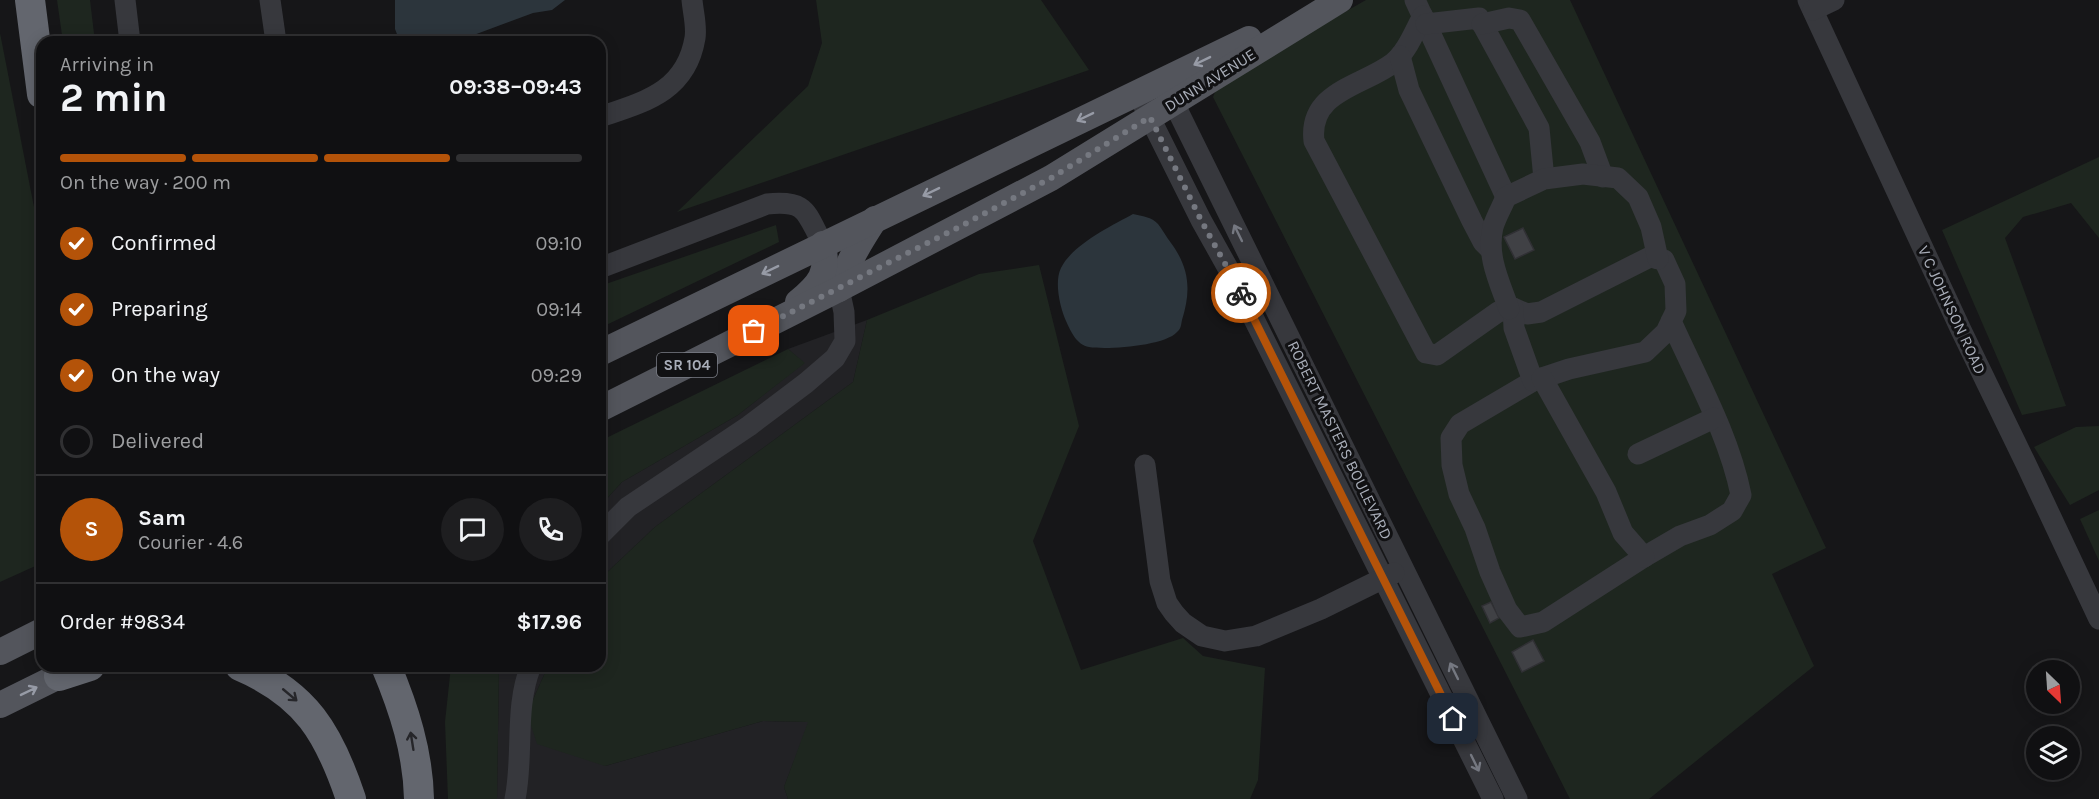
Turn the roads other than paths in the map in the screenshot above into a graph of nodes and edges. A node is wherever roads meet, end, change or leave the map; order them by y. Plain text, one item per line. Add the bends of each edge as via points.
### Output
1 (30, 0) edge
2 (125, 0) edge
3 (270, 0) edge
4 (692, 0) edge
5 (1330, 0) edge
6 (1340, 0) edge
7 (1834, 0) edge
8 (1810, 5) edge
9 (1421, 14) edge
10 (1482, 24) junction
11 (129, 36) edge
12 (275, 36) edge
13 (36, 47) edge
14 (1400, 56) junction
15 (1168, 91) junction
16 (1137, 92) junction
17 (606, 115) edge
18 (1150, 117) junction
19 (1603, 177) junction
20 (1545, 179) junction
21 (1506, 197) junction
22 (875, 219) junction
23 (823, 244) junction
24 (1490, 249) junction
25 (1658, 258) junction
26 (606, 266) edge
27 (839, 289) junction
28 (1511, 309) junction
29 (1671, 321) junction
30 (773, 322) junction
31 (606, 350) edge
32 (1538, 380) junction
33 (606, 405) edge
34 (1714, 418) junction
35 (1638, 454) dead end
36 (1145, 465) dead end
37 (606, 529) edge
38 (1644, 557) junction
39 (1403, 568) junction
40 (1383, 578) junction
41 (2099, 619) edge
42 (36, 634) edge
43 (0, 652) edge
44 (67, 672) edge
45 (254, 672) edge
46 (389, 672) edge
47 (529, 672) edge
48 (0, 705) edge
49 (519, 777) junction
50 (351, 799) edge
51 (419, 799) edge
52 (515, 799) edge
53 (532, 799) edge
54 (1493, 799) edge
55 (1517, 799) edge

1 - 13 highway
2 - 11 street
3 - 12 street
4 - 17 street via 695,37 684,70 660,94
5 -> 15 main road, DUNN AVENUE / SR 104
6 - 15 main road, DUNN AVENUE / SR 104
7 - 8 street
8 - 41 street, V C JOHNSON ROAD
9 - 10 street via 1479,18
9 - 14 street
9 - 21 street
10 - 19 street via 1509,18 1520,20 1590,142
10 - 20 street via 1539,128
14 - 24 street via 1409,90 1483,242
14 - 28 street via 1326,102 1314,120 1314,141 1426,353 1437,355 1498,312
15 - 16 main road, DUNN AVENUE / SR 104
15 - 18 main road, DUNN AVENUE / SR 104
39 -> 15 street, ROBERT MASTERS BOULEVARD
16 - 18 street, ROBERT MASTERS BOULEVARD
16 -> 22 main road, DUNN AVENUE / SR 104
18 - 27 main road, DUNN AVENUE / SR 104 via 1051,178
18 - 40 street, ROBERT MASTERS BOULEVARD
19 - 20 street via 1583,174
19 - 25 street via 1618,178 1638,197 1651,227
20 - 21 street
21 - 24 street via 1493,227
22 - 23 main road, DUNN AVENUE / SR 104
22 - 27 main road via 855,249
23 - 26 street via 799,206 789,202 767,204
23 - 30 main road via 823,274 812,291
23 -> 31 main road, DUNN AVENUE / SR 104
24 - 28 street
25 - 28 street via 1650,257 1541,312 1527,314
25 - 29 street via 1664,260 1675,284 1676,311
27 - 30 main road, DUNN AVENUE / SR 104
27 - 37 street via 845,341 834,358 749,426 627,507
28 - 32 street via 1514,328
29 - 32 street via 1666,332 1646,352
29 - 34 street
30 - 33 main road, DUNN AVENUE / SR 104
32 - 38 street via 1606,492 1623,533
32 - 38 street via 1460,424 1451,438 1459,494 1507,610 1520,627 1543,622
34 - 35 street
34 - 38 street via 1741,495 1732,511
36 - 40 street via 1160,582 1174,613 1202,636 1225,641 1256,636
39 - 40 street
55 -> 39 street, ROBERT MASTERS BOULEVARD
40 -> 54 street, ROBERT MASTERS BOULEVARD
42 - 43 main road
48 -> 44 main road
45 -> 50 highway via 279,686 308,711 331,747
51 -> 46 highway via 410,733
47 - 49 street
49 - 52 street
49 - 53 street

